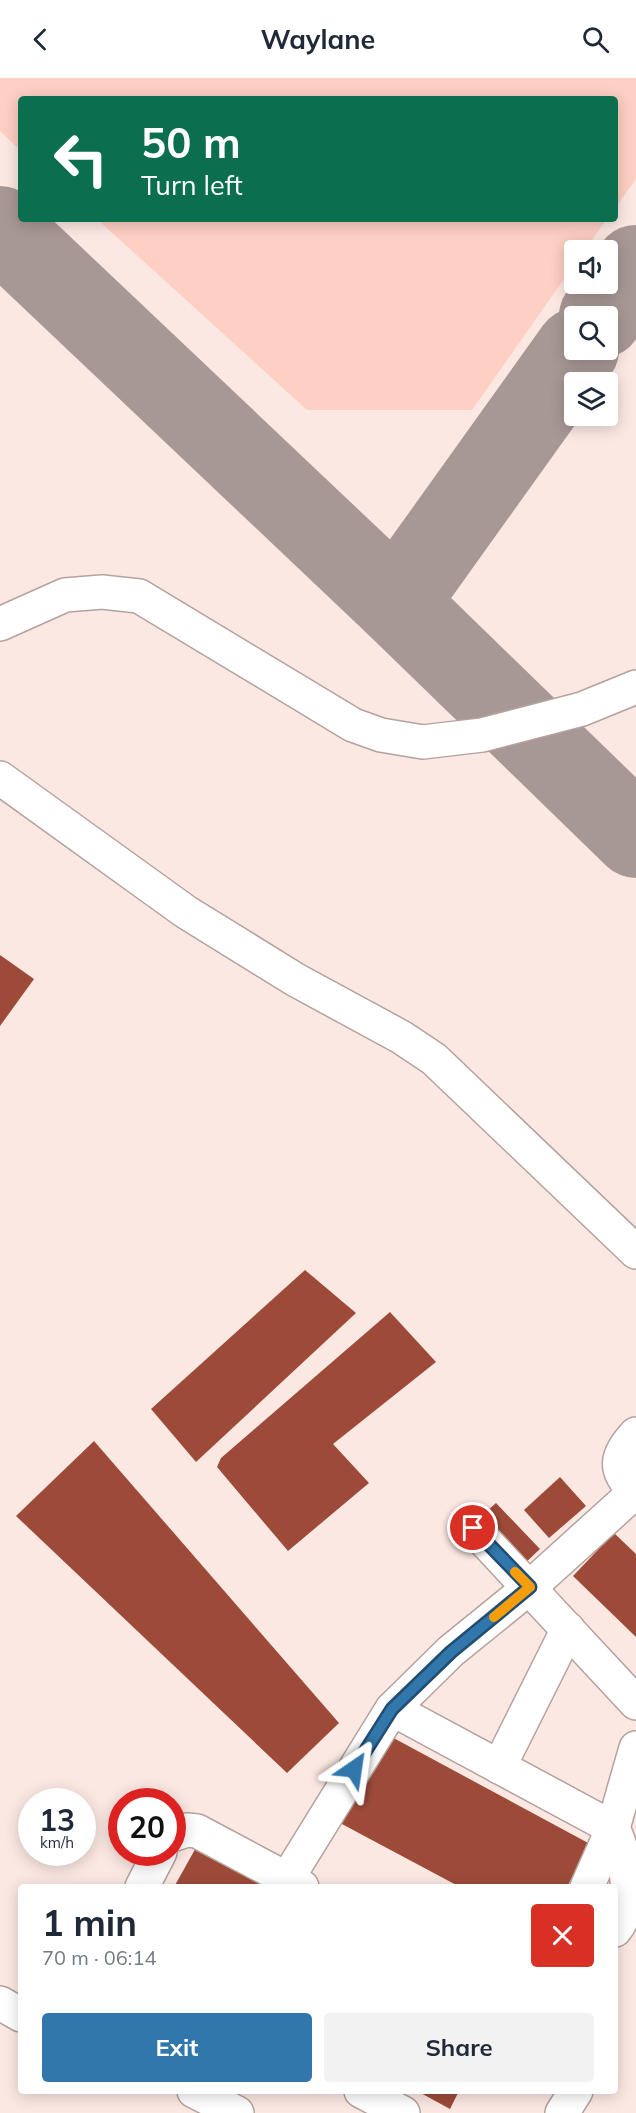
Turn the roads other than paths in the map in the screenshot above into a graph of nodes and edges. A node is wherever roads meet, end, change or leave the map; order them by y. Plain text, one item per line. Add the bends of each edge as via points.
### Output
1 (0, 624) edge
2 (636, 687) edge
3 (0, 778) edge
4 (636, 1252) edge
5 (636, 1434) edge
6 (635, 1492) edge
7 (473, 1528) dead end
8 (530, 1587) junction
9 (568, 1629) junction
10 (636, 1703) edge
11 (392, 1709) junction
12 (636, 1748) edge
13 (498, 1767) junction
14 (613, 1828) junction
15 (186, 1830) edge
16 (153, 1866) edge
17 (295, 1883) edge
18 (144, 1884) edge
19 (588, 1884) edge
20 (618, 1926) edge
21 (0, 2003) edge
22 (18, 2013) edge
23 (200, 2094) edge
24 (368, 2094) edge
25 (574, 2094) edge
26 (237, 2113) edge
27 (403, 2113) edge
28 (562, 2113) edge

1 - 2 lane via 65,595 102,592 139,596 353,724 381,735 423,741 482,735 582,709
3 - 4 lane via 186,912 434,1059
5 - 6 lane via 619,1457 619,1470
6 - 8 lane
7 - 8 lane
8 - 9 lane
8 - 11 lane via 451,1652
9 - 10 lane
9 - 13 lane
11 - 13 lane
11 - 17 lane
12 - 14 lane
13 - 14 lane
14 - 19 lane
14 - 20 lane via 626,1857 632,1893 629,1912
15 - 17 lane via 198,1831
16 - 18 lane
21 - 22 lane
23 - 26 lane
24 - 27 lane
25 - 28 lane

